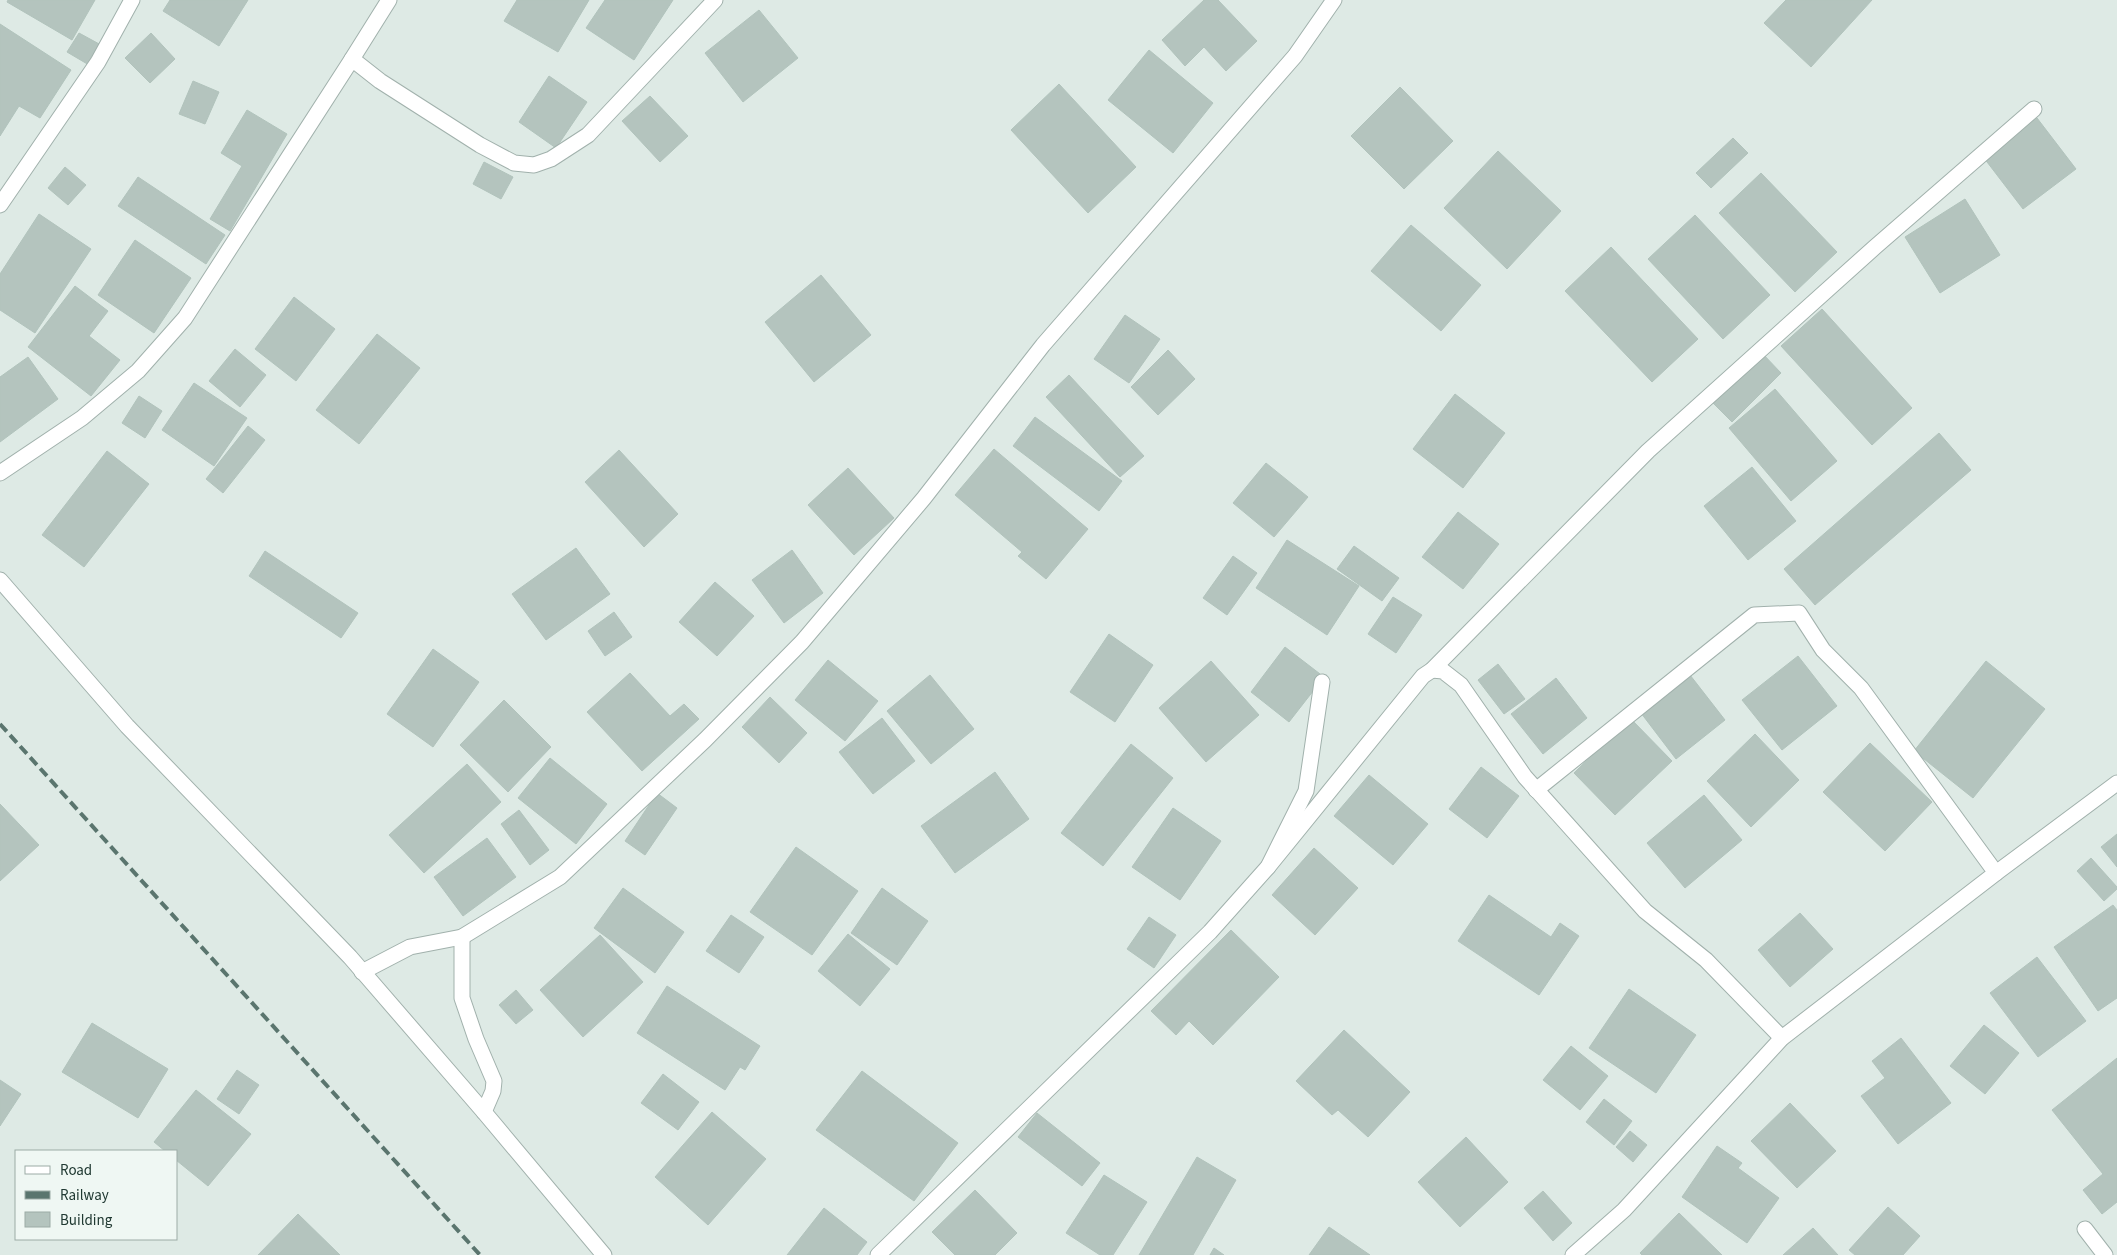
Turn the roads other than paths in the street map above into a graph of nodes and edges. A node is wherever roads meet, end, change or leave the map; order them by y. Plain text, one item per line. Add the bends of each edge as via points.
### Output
1 (132, 0) edge
2 (389, 0) edge
3 (715, 0) edge
4 (1334, 0) edge
5 (352, 59) junction
6 (2034, 109) dead end
7 (0, 205) edge
8 (0, 472) edge
9 (0, 580) edge
10 (1432, 670) junction
11 (1322, 682) dead end
12 (2117, 783) edge
13 (1536, 790) junction
14 (1268, 867) junction
15 (1996, 873) junction
16 (462, 937) junction
17 (362, 972) junction
18 (1782, 1038) junction
19 (484, 1112) junction
20 (2085, 1229) dead end
21 (604, 1255) edge
22 (878, 1255) edge
23 (1573, 1255) edge
24 (2105, 1255) edge

1 - 7 street via 98,62
2 - 5 street
3 - 5 street via 588,135 551,159 534,165 514,163 480,146
4 - 16 street via 1295,56 1043,345 924,498 802,642 705,740 560,877
5 - 8 street via 185,318 138,371 82,418
6 - 10 street via 1874,247 1648,450
9 - 17 street via 127,726
10 - 13 street via 1443,671 1461,685
10 - 14 street via 1423,676
11 - 14 street via 1306,791
12 - 15 street
13 - 15 street via 1754,615 1799,613 1822,650 1861,688
13 - 18 street via 1645,911 1706,960
14 - 22 street via 1210,932
15 - 18 street
16 - 17 street via 410,947
16 - 19 street via 462,998 494,1081
17 - 19 street
18 - 23 street via 1624,1210
19 - 21 street
20 - 24 street

